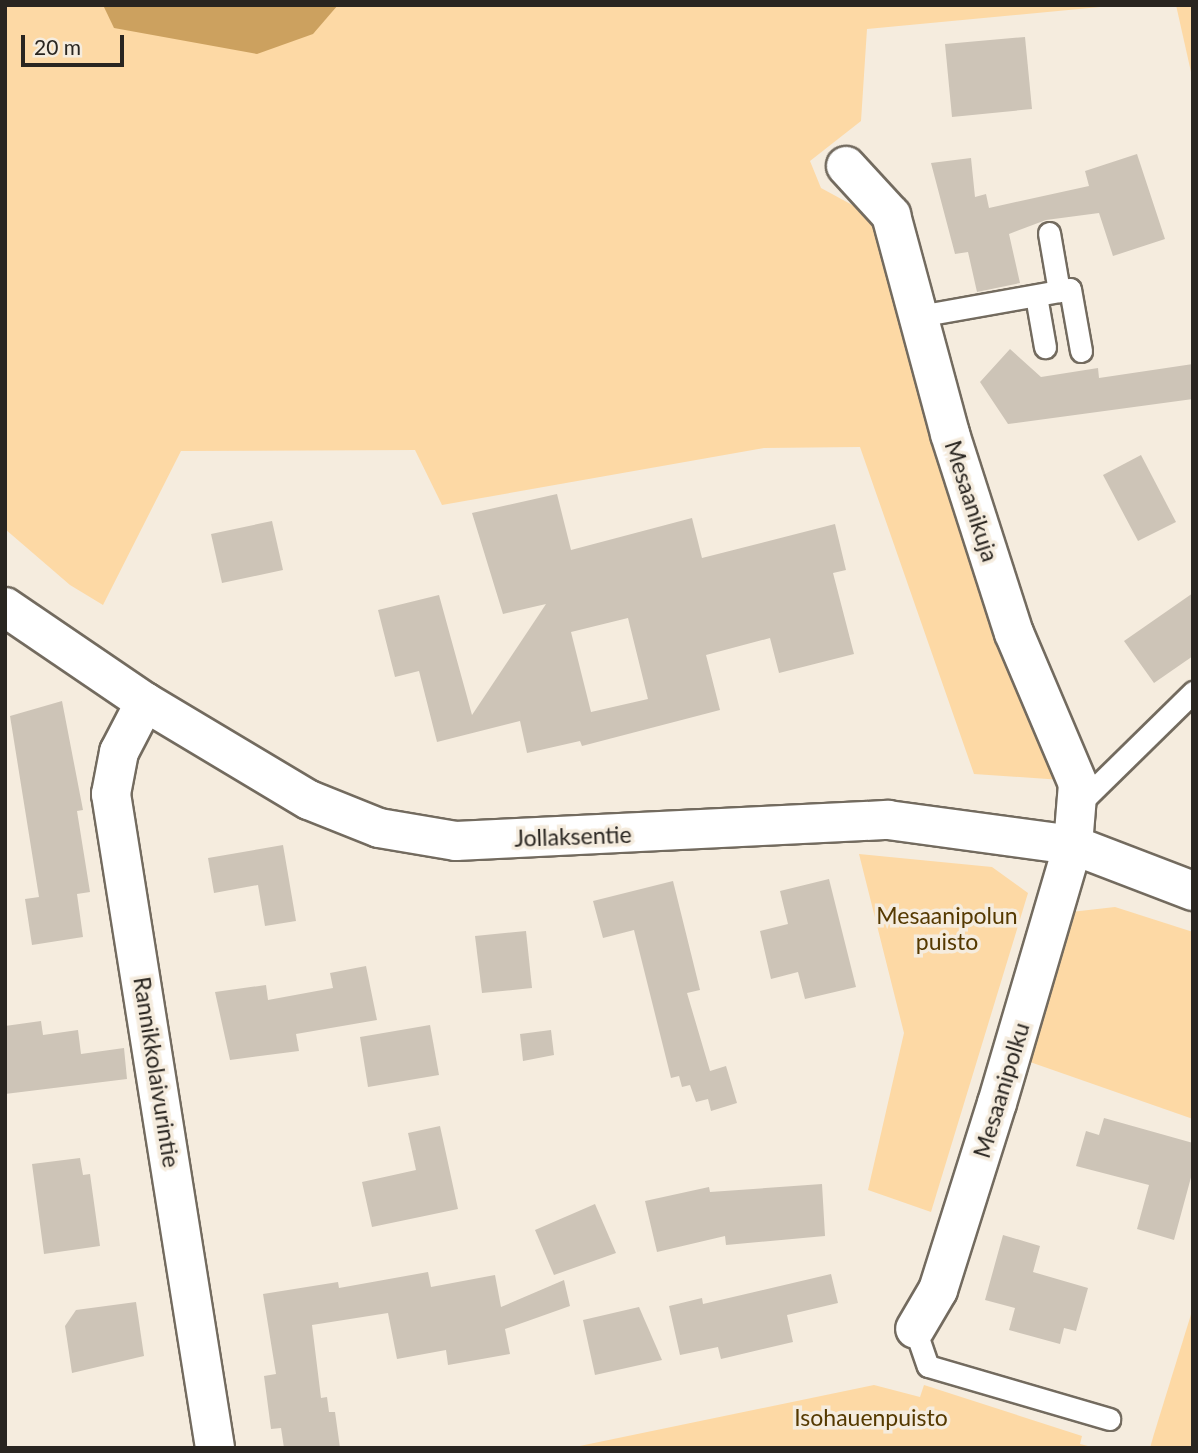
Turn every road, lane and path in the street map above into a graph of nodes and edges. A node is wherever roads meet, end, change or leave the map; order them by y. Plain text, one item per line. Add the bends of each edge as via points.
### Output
1 (846, 166) dead end
2 (1049, 233) dead end
3 (1059, 291) junction
4 (1036, 296) junction
5 (919, 316) junction
6 (1045, 347) dead end
7 (1081, 351) dead end
8 (5, 607) edge
9 (1193, 692) edge
10 (145, 702) junction
11 (1077, 807) junction
12 (1073, 845) junction
13 (1193, 891) edge
14 (915, 1329) joint
15 (1109, 1419) dead end
16 (215, 1448) edge

1 - 5 street, Mesaanikuja via 891,215
2 - 3 lane
3 - 4 lane
3 - 7 lane via 1070,289
4 - 5 lane
4 - 6 lane
5 - 11 street, Mesaanikuja via 1014,632 1078,785
8 - 10 street, Jollaksentie
9 - 11 lane
10 - 12 street, Jollaksentie via 309,800 379,828 456,841 888,820
10 - 16 street, Rannikkolaivurintie via 119,752 111,794
11 - 12 street, Mesaanikuja
12 - 13 street, Jollaksentie
12 - 14 street, Mesaanipolku via 939,1290
14 - 15 lane via 928,1366

